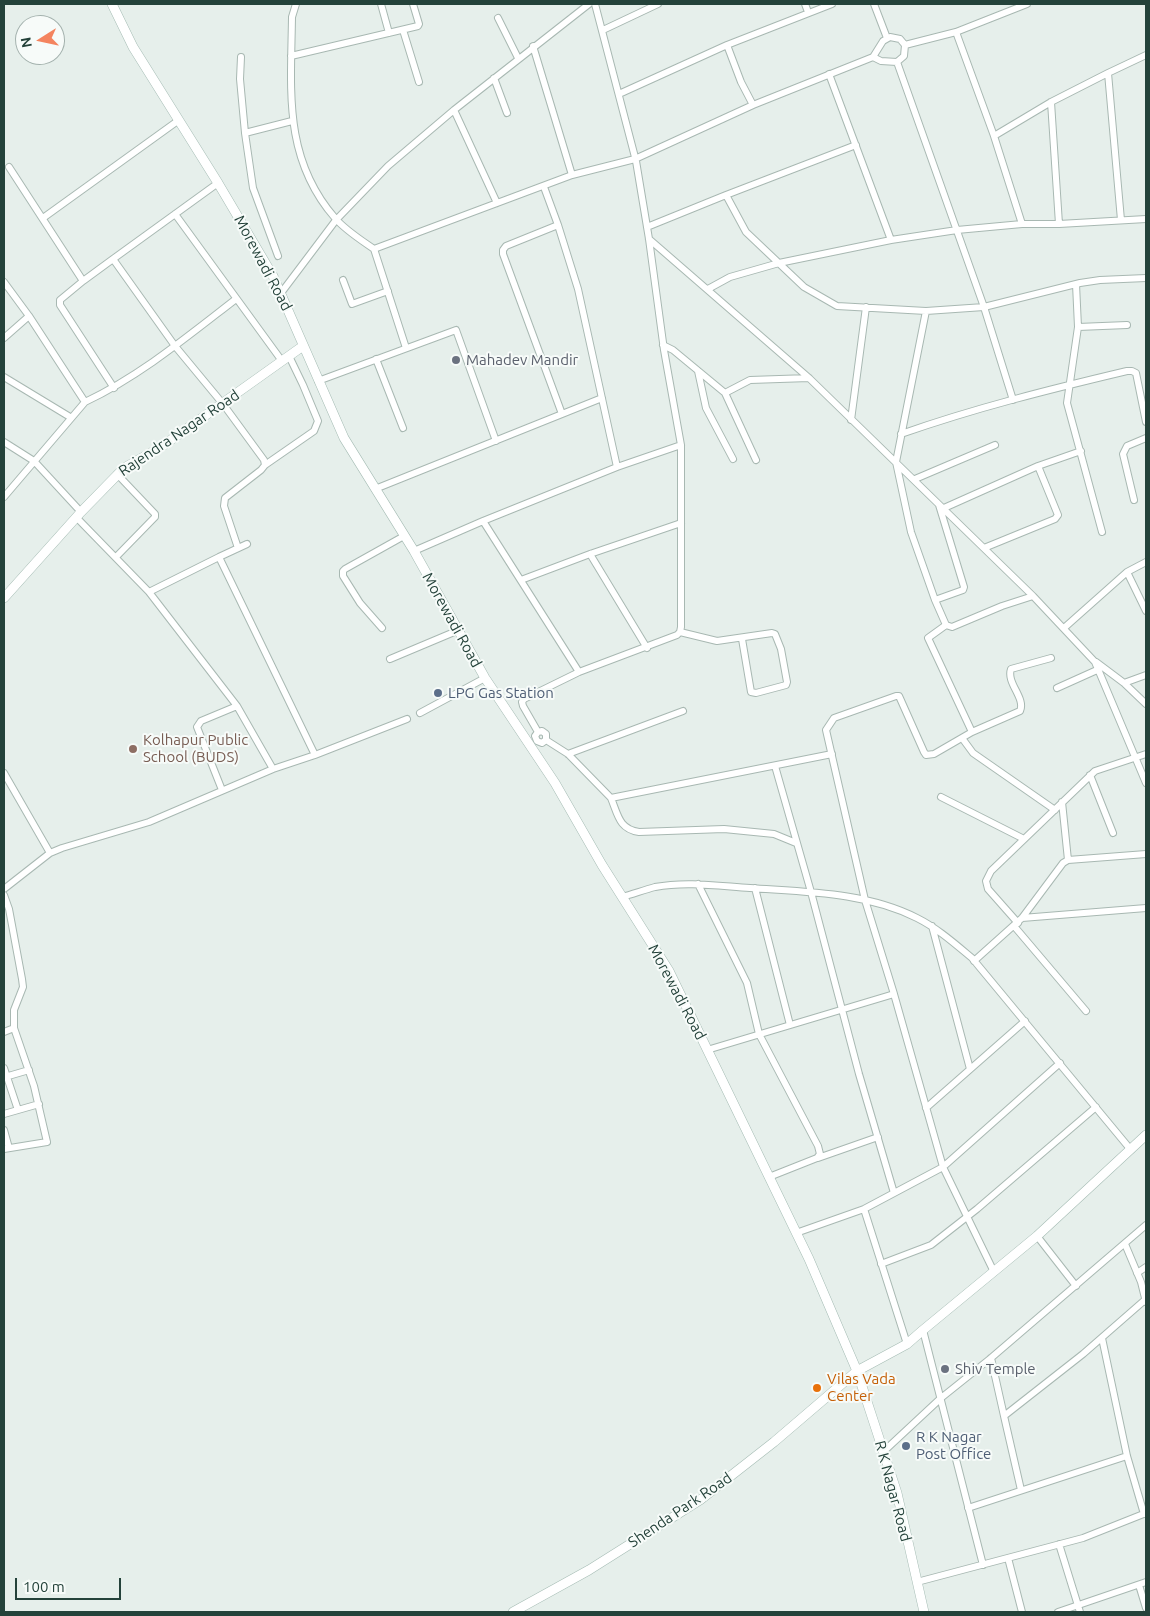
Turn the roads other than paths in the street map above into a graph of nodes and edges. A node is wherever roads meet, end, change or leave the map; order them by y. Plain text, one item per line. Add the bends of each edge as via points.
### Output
1 (112, 4) edge
2 (296, 4) edge
3 (381, 4) edge
4 (413, 4) edge
5 (589, 4) edge
6 (595, 4) edge
7 (658, 4) edge
8 (805, 4) edge
9 (832, 4) edge
10 (874, 4) edge
11 (1027, 4) edge
12 (808, 12) junction
13 (498, 18) dead end
14 (403, 30) junction
15 (603, 30) junction
16 (956, 32) junction
17 (389, 33) junction
18 (887, 38) junction
19 (905, 45) junction
20 (533, 46) junction
21 (727, 46) junction
22 (1146, 55) edge
23 (291, 56) junction
24 (241, 57) dead end
25 (873, 57) junction
26 (518, 58) junction
27 (897, 62) junction
28 (1108, 73) junction
29 (830, 74) junction
30 (494, 78) junction
31 (419, 82) dead end
32 (619, 94) junction
33 (1050, 102) junction
34 (753, 105) junction
35 (454, 110) junction
36 (507, 113) dead end
37 (179, 120) junction
38 (292, 121) junction
39 (245, 133) junction
40 (994, 136) junction
41 (856, 145) junction
42 (635, 158) junction
43 (8, 167) dead end
44 (572, 176) junction
45 (218, 183) junction
46 (544, 187) junction
47 (726, 195) junction
48 (497, 204) junction
49 (175, 214) junction
50 (43, 218) junction
51 (1146, 219) edge
52 (336, 220) junction
53 (1121, 220) junction
54 (1022, 224) junction
55 (1059, 224) junction
56 (558, 225) junction
57 (647, 227) junction
58 (957, 230) junction
59 (649, 239) junction
60 (891, 240) junction
61 (374, 249) junction
62 (278, 256) dead end
63 (113, 259) junction
64 (779, 263) junction
65 (1146, 278) edge
66 (343, 280) dead end
67 (83, 281) junction
68 (4, 282) edge
69 (1076, 284) junction
70 (708, 289) junction
71 (388, 291) junction
72 (281, 293) junction
73 (236, 299) junction
74 (866, 307) junction
75 (984, 308) junction
76 (926, 311) junction
77 (29, 316) junction
78 (1126, 325) dead end
79 (1078, 327) junction
80 (4, 338) edge
81 (664, 345) junction
82 (175, 346) junction
83 (303, 346) junction
84 (406, 348) junction
85 (285, 358) junction
86 (376, 359) junction
87 (698, 370) junction
88 (4, 377) edge
89 (810, 378) junction
90 (318, 381) junction
91 (1070, 384) junction
92 (114, 388) junction
93 (725, 393) junction
94 (602, 398) junction
95 (1013, 400) junction
96 (85, 402) junction
97 (1145, 402) edge
98 (223, 404) junction
99 (562, 414) junction
100 (70, 417) junction
101 (851, 420) junction
102 (1146, 422) edge
103 (402, 428) dead end
104 (901, 434) junction
105 (1146, 438) edge
106 (496, 441) junction
107 (4, 442) edge
108 (681, 445) junction
109 (995, 445) dead end
110 (1081, 451) junction
111 (733, 459) dead end
112 (756, 460) dead end
113 (34, 461) junction
114 (896, 462) junction
115 (265, 465) junction
116 (1038, 466) junction
117 (617, 467) junction
118 (117, 474) junction
119 (915, 479) junction
120 (375, 489) junction
121 (4, 497) edge
122 (1134, 500) dead end
123 (941, 505) junction
124 (79, 515) junction
125 (484, 520) junction
126 (681, 523) junction
127 (1102, 532) dead end
128 (404, 536) junction
129 (247, 544) dead end
130 (238, 548) junction
131 (984, 548) junction
132 (414, 551) junction
133 (590, 554) junction
134 (116, 557) junction
135 (219, 557) junction
136 (1146, 562) edge
137 (1127, 572) junction
138 (521, 580) junction
139 (149, 592) junction
140 (1032, 596) junction
141 (4, 598) edge
142 (935, 600) junction
143 (1146, 611) edge
144 (946, 625) junction
145 (382, 628) dead end
146 (1064, 628) junction
147 (459, 630) junction
148 (680, 632) junction
149 (742, 639) junction
150 (647, 648) junction
151 (1051, 658) dead end
152 (390, 659) dead end
153 (1095, 662) junction
154 (1098, 670) junction
155 (579, 672) junction
156 (1146, 674) edge
157 (485, 678) junction
158 (1124, 683) junction
159 (1057, 688) dead end
160 (1146, 704) edge
161 (237, 706) junction
162 (683, 711) dead end
163 (420, 713) dead end
164 (407, 719) dead end
165 (538, 732) junction
166 (972, 732) junction
167 (962, 738) junction
168 (546, 740) junction
169 (534, 744) junction
170 (568, 754) junction
171 (832, 754) junction
172 (1146, 754) edge
173 (316, 755) junction
174 (1136, 758) junction
175 (775, 766) junction
176 (273, 769) junction
177 (4, 773) edge
178 (1090, 775) junction
179 (1146, 783) edge
180 (222, 790) junction
181 (941, 797) dead end
182 (611, 798) junction
183 (1062, 802) junction
184 (1055, 810) junction
185 (1113, 833) dead end
186 (1024, 839) junction
187 (796, 843) junction
188 (50, 853) junction
189 (1146, 854) edge
190 (1068, 860) junction
191 (698, 884) junction
192 (755, 888) junction
193 (4, 889) edge
194 (811, 892) junction
195 (4, 895) edge
196 (622, 897) junction
197 (865, 900) junction
198 (1146, 908) edge
199 (1018, 922) junction
200 (932, 926) junction
201 (974, 961) junction
202 (894, 994) junction
203 (842, 1010) junction
204 (1086, 1011) dead end
205 (1025, 1021) junction
206 (790, 1025) junction
207 (14, 1028) junction
208 (4, 1032) edge
209 (759, 1034) junction
210 (707, 1050) junction
211 (1060, 1063) junction
212 (4, 1068) edge
213 (970, 1069) junction
214 (29, 1070) junction
215 (5, 1076) edge
216 (39, 1104) junction
217 (1096, 1107) junction
218 (926, 1108) junction
219 (18, 1110) junction
220 (4, 1114) edge
221 (4, 1130) edge
222 (1146, 1134) edge
223 (878, 1137) junction
224 (6, 1149) edge
225 (1131, 1150) junction
226 (817, 1158) junction
227 (943, 1167) junction
228 (769, 1176) junction
229 (894, 1193) junction
230 (864, 1209) junction
231 (966, 1217) junction
232 (1146, 1225) edge
233 (796, 1233) junction
234 (1037, 1236) junction
235 (1125, 1244) junction
236 (881, 1264) junction
237 (1146, 1268) edge
238 (994, 1272) junction
239 (1137, 1273) junction
240 (1076, 1286) junction
241 (1146, 1301) edge
242 (923, 1330) junction
243 (1102, 1338) junction
244 (907, 1344) junction
245 (990, 1358) junction
246 (857, 1371) junction
247 (941, 1398) junction
248 (1004, 1416) junction
249 (883, 1452) junction
250 (1127, 1456) junction
251 (1021, 1490) junction
252 (968, 1508) junction
253 (1145, 1513) edge
254 (1059, 1544) junction
255 (1008, 1558) junction
256 (982, 1565) junction
257 (917, 1582) junction
258 (1143, 1584) edge
259 (1146, 1608) edge
260 (1079, 1610) edge
261 (513, 1612) edge
262 (924, 1612) edge
263 (1022, 1612) edge
264 (1058, 1612) edge

1 - 37 main road, Morewadi Road via 133,46
2 - 23 street via 292,18
3 - 17 street
4 - 14 street via 419,24
5 - 20 street
6 - 15 street
7 - 15 street
8 - 12 street
9 - 12 street
10 - 18 street
11 - 16 street
12 - 21 street
13 - 26 street
14 - 17 street
14 - 31 street
15 - 32 street
16 - 19 street
16 - 40 street
17 - 23 street
18 - 19 street via 896,38
18 - 25 street
19 - 27 street via 904,56
20 - 26 street
20 - 44 street
21 - 32 street
21 - 34 street
22 - 28 street
23 - 38 street
24 - 39 street
25 - 27 street
25 - 29 street
26 - 30 street
27 - 58 street
28 - 33 street
28 - 53 street
29 - 34 street
29 - 41 street
30 - 35 street
30 - 36 street
32 - 42 street
33 - 40 street
33 - 55 street
34 - 42 street
35 - 48 street
35 - 52 street via 388,166
37 - 45 main road, Morewadi Road
37 - 50 street
38 - 39 street
38 - 52 street via 308,179
39 - 62 street via 253,188
40 - 54 street
41 - 47 street
41 - 60 street
42 - 44 street
42 - 57 street
43 - 50 street
44 - 46 street
45 - 49 street
45 - 72 main road, Morewadi Road
46 - 48 street
46 - 56 street
47 - 57 street
47 - 64 street via 746,232
48 - 61 street
49 - 63 street
49 - 73 street
50 - 67 street
51 - 53 street
52 - 61 street
52 - 72 street
53 - 55 street
54 - 55 street
54 - 58 street
56 - 94 street via 578,289
56 - 99 street via 506,246 503,254
57 - 59 street
58 - 60 street
58 - 75 street
59 - 70 street
59 - 81 street
60 - 64 street
61 - 71 street
63 - 67 street
63 - 82 street
64 - 70 street via 730,277
64 - 74 street via 804,287 837,306
65 - 69 street
66 - 71 street via 352,304
67 - 92 street via 60,300 60,305
68 - 77 street
69 - 75 street
69 - 79 street
70 - 89 street
71 - 84 street
72 - 83 main road, Morewadi Road
73 - 82 street
73 - 85 street
74 - 76 street
74 - 101 street
75 - 76 street
75 - 95 street
76 - 104 street
77 - 80 street
77 - 96 street
78 - 79 street
79 - 91 street
81 - 87 street
81 - 108 street
82 - 92 street
82 - 98 street
83 - 85 main road, Rajendra Nagar Road
83 - 90 main road, Morewadi Road
84 - 86 street
84 - 106 street via 456,330
85 - 98 main road, Rajendra Nagar Road
85 - 115 street via 303,385 318,422 314,431
86 - 90 street
86 - 103 street
87 - 93 street
87 - 111 street via 706,408
88 - 100 street
89 - 93 street via 750,380
89 - 101 street
90 - 120 main road, Morewadi Road via 344,438
91 - 95 street
91 - 97 street via 1132,371 1136,374
91 - 110 street via 1067,404
92 - 96 street
93 - 112 street
94 - 99 street
94 - 117 street
95 - 104 street
96 - 100 street
97 - 102 street
98 - 115 street
98 - 118 main road, Rajendra Nagar Road via 161,448
99 - 106 street
100 - 113 street
101 - 114 street
104 - 114 street
105 - 122 street via 1127,446 1123,454
106 - 120 street
107 - 113 street
108 - 117 street
108 - 126 street
109 - 119 street
110 - 116 street
110 - 127 street
113 - 121 street
113 - 124 street
114 - 119 street
114 - 142 street via 911,532
115 - 130 street via 224,501
116 - 123 street
116 - 131 street via 1058,515
117 - 125 street
118 - 124 main road, Rajendra Nagar Road
118 - 134 street via 156,517
119 - 123 street
120 - 128 main road, Morewadi Road
123 - 131 street
123 - 142 street via 964,587
124 - 134 street
124 - 141 main road, Rajendra Nagar Road
125 - 132 street
125 - 138 street
126 - 133 street
126 - 148 street
128 - 132 main road, Morewadi Road
128 - 145 street via 343,572 360,603
129 - 130 street
130 - 135 street
131 - 140 street
132 - 147 main road, Morewadi Road
133 - 138 street
133 - 150 street
134 - 139 street
135 - 139 street
135 - 173 street
136 - 137 street
137 - 143 street
137 - 146 street
138 - 155 street
139 - 161 street
140 - 144 street via 952,628
140 - 146 street
142 - 144 street
144 - 166 street via 928,638
146 - 153 street
147 - 152 street
147 - 157 main road, Morewadi Road
148 - 149 street via 718,641
148 - 150 street
149 - 149 street via 752,692 786,684 781,649 775,634
150 - 155 street
151 - 166 street via 1011,669 1010,679 1021,704 1020,711
153 - 154 street
153 - 158 street
154 - 159 street
154 - 174 street
155 - 165 street via 524,699 523,706
156 - 158 street
157 - 163 street
157 - 169 main road, Morewadi Road
158 - 160 street
161 - 176 street
161 - 180 street via 201,721 198,727
162 - 170 street
164 - 173 street
165 - 168 street via 545,732
165 - 169 street
166 - 167 street
167 - 171 street via 934,754 926,755 899,696 896,696 834,718 826,730
167 - 184 street via 973,753
168 - 169 street
168 - 170 street
169 - 196 main road, Morewadi Road
170 - 182 street
171 - 175 street
171 - 197 street
172 - 174 street
173 - 176 street
174 - 178 street
174 - 179 street
175 - 182 street
175 - 187 street
176 - 180 street
177 - 188 street
178 - 183 street
178 - 185 street
180 - 188 street via 149,822
181 - 186 street
182 - 187 street via 622,824 629,830 724,829 774,834
183 - 184 street
183 - 190 street
184 - 186 street
186 - 199 street via 991,871 986,881 988,889
187 - 194 street
188 - 193 street
189 - 190 street
190 - 199 street
191 - 192 street
191 - 196 street via 656,887
191 - 209 street via 747,983
192 - 194 street
192 - 206 street
194 - 197 street
194 - 203 street
195 - 207 street via 23,987 14,1010
196 - 210 main road, Morewadi Road via 669,971
197 - 200 street
197 - 202 street
198 - 199 street
199 - 201 street
199 - 204 street
200 - 201 street
200 - 213 street
201 - 205 street
202 - 203 street
202 - 218 street
203 - 206 street
203 - 223 street
205 - 211 street
205 - 213 street
206 - 209 street
207 - 208 street
207 - 214 street
209 - 210 street
209 - 226 street via 818,1146 820,1154
210 - 228 main road, Morewadi Road
211 - 217 street
211 - 227 street
212 - 215 street
213 - 218 street
214 - 215 street
214 - 216 street
215 - 219 street
216 - 219 street
216 - 224 street via 47,1142
217 - 225 street
217 - 231 street
218 - 227 street
219 - 220 street
221 - 224 street
222 - 225 main road, Shenda Park Road
223 - 226 street
223 - 229 street
225 - 234 main road, Shenda Park Road
226 - 228 street
227 - 229 street
227 - 231 street
228 - 233 main road, Morewadi Road
229 - 230 street
230 - 233 street
230 - 236 street
231 - 236 street via 931,1245
231 - 238 street
232 - 235 street
233 - 246 main road, Morewadi Road
234 - 238 main road, Shenda Park Road
234 - 240 street
235 - 239 street
235 - 240 street
236 - 244 street
237 - 239 street
238 - 242 main road, Shenda Park Road
239 - 241 street
240 - 245 street
241 - 243 street
242 - 244 main road, Shenda Park Road
242 - 247 street
243 - 248 street
243 - 250 street
244 - 246 main road, Shenda Park Road
245 - 247 street
245 - 248 street
246 - 249 main road, R K Nagar Road
246 - 261 main road, Shenda Park Road via 700,1500 589,1570
247 - 249 street
247 - 252 street
248 - 251 street
249 - 257 main road, R K Nagar Road via 897,1494
250 - 251 street
250 - 253 street
251 - 252 street
252 - 256 street
253 - 254 street
254 - 255 street
254 - 260 street
255 - 256 street
255 - 263 street
256 - 257 street
257 - 262 main road, R K Nagar Road
258 - 259 street
258 - 260 street
260 - 264 street

